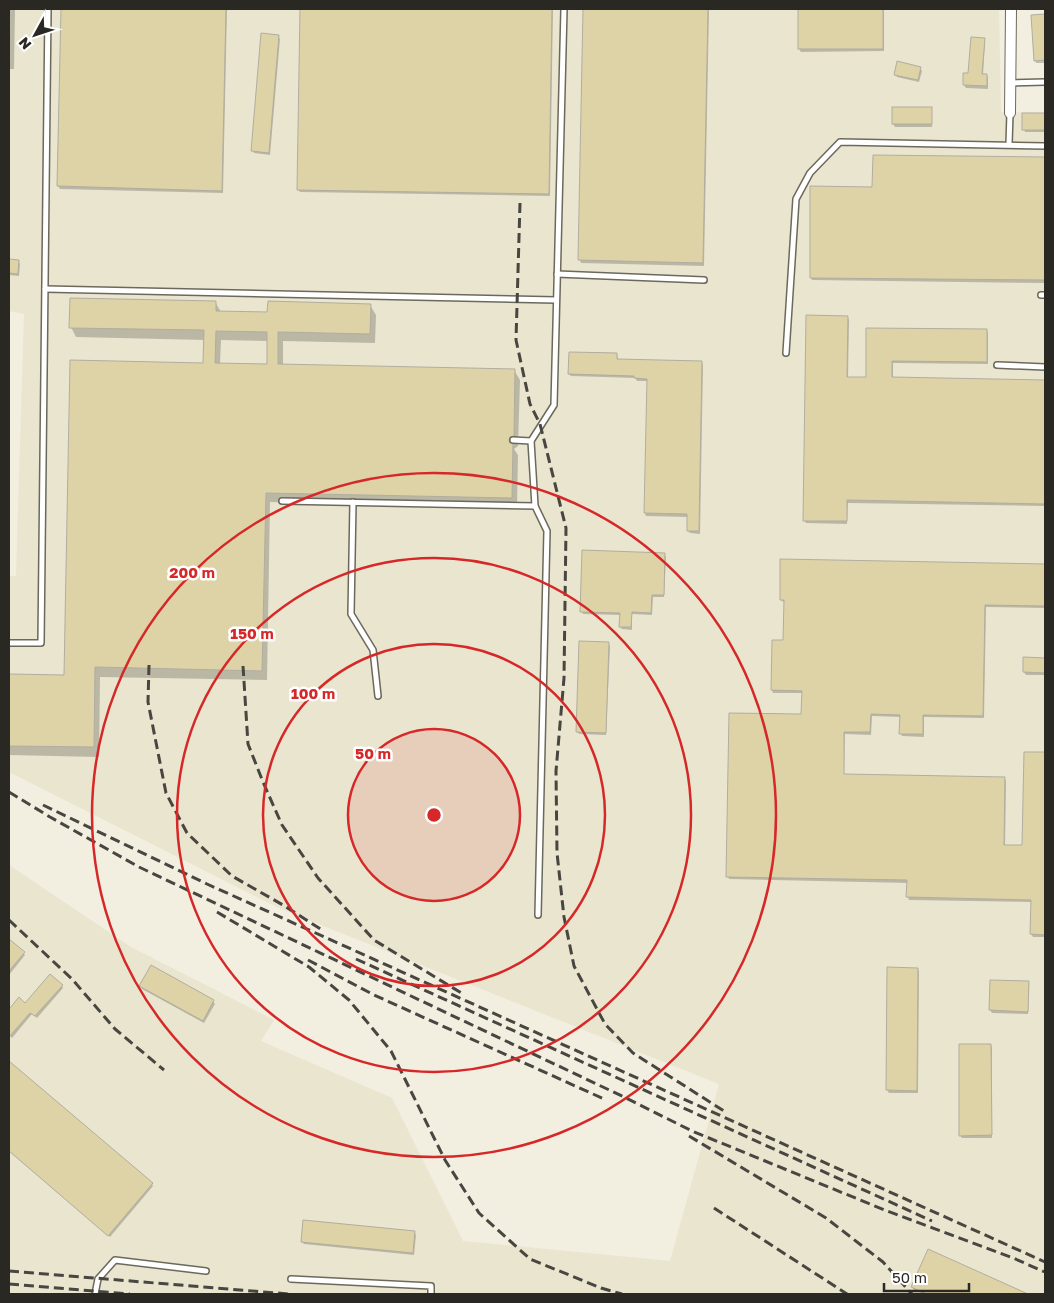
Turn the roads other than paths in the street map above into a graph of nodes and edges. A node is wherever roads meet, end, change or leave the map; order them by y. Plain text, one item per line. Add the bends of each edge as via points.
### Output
1 (48, 9) edge
2 (564, 9) edge
3 (1011, 9) edge
4 (1045, 82) edge
5 (1010, 83) junction
6 (1010, 113) joint
7 (1009, 144) junction
8 (1045, 146) edge
9 (557, 274) junction
10 (704, 280) dead end
11 (45, 289) junction
12 (556, 300) junction
13 (786, 353) dead end
14 (997, 365) dead end
15 (1045, 367) edge
16 (514, 440) dead end
17 (531, 442) junction
18 (282, 501) dead end
19 (354, 502) junction
20 (535, 506) junction
21 (9, 643) edge
22 (378, 696) dead end
23 (538, 915) dead end
24 (206, 1271) dead end
25 (291, 1279) dead end
26 (95, 1294) edge
27 (431, 1294) edge

1 - 11 lane
2 - 9 lane
3 - 5 street
4 - 5 lane
5 - 6 street
6 - 7 lane
7 - 8 lane
7 - 13 lane via 840,142 810,173 796,199
9 - 10 lane
9 - 12 lane
11 - 12 lane
11 - 21 lane via 41,643
12 - 17 lane via 554,405
14 - 15 lane
16 - 17 lane
17 - 20 lane
18 - 19 lane
19 - 20 lane
19 - 22 lane via 351,614 373,650
20 - 23 lane via 546,531
24 - 26 lane via 115,1260 98,1279
25 - 27 lane via 431,1286

